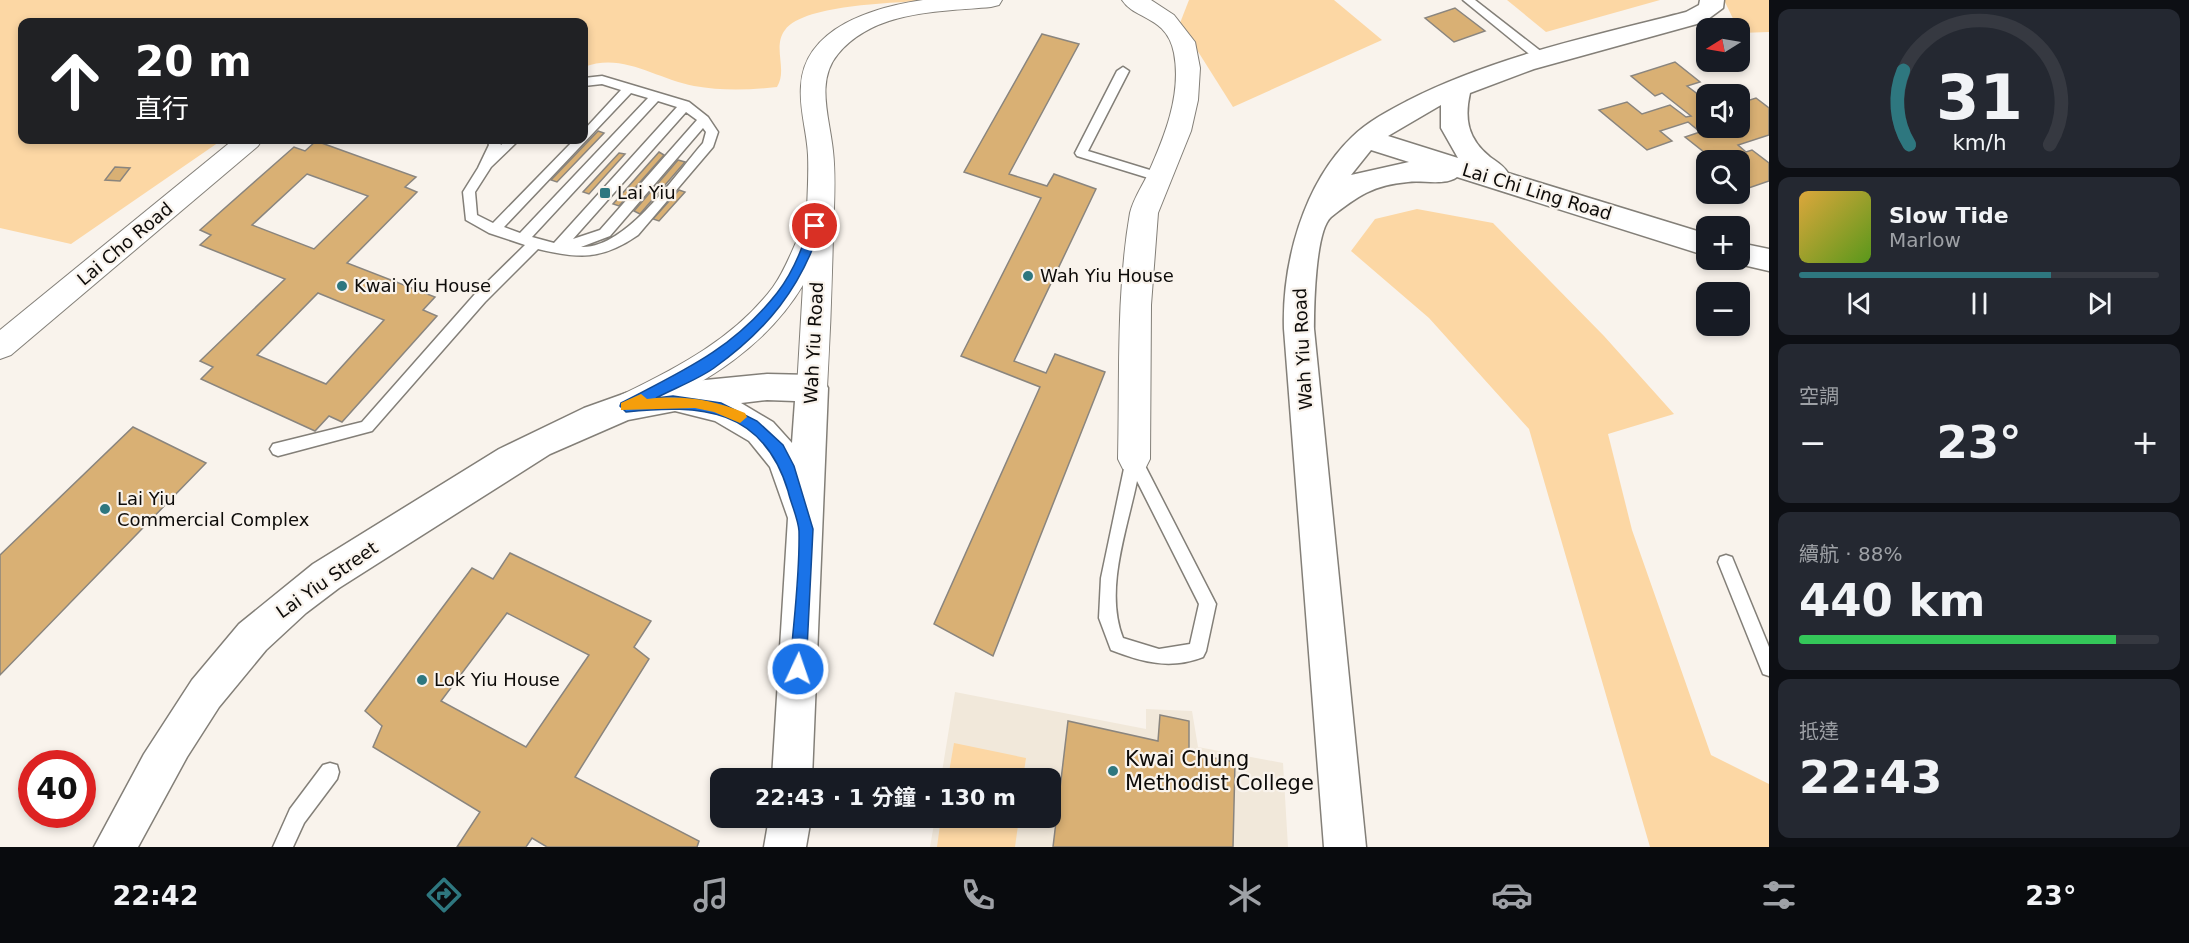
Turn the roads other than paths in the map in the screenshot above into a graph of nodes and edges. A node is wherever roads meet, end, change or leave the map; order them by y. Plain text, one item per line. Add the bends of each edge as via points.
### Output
1 (991, 0) edge
2 (1133, 0) edge
3 (1468, 0) edge
4 (1712, 0) edge
5 (1543, 59) junction
6 (1123, 71) dead end
7 (588, 82) edge
8 (630, 87) junction
9 (1458, 88) junction
10 (656, 96) junction
11 (685, 105) junction
12 (704, 120) junction
13 (588, 132) edge
14 (1366, 139) junction
15 (244, 144) edge
16 (495, 144) edge
17 (509, 144) edge
18 (576, 144) edge
19 (484, 169) junction
20 (1159, 177) junction
21 (1508, 183) junction
22 (820, 210) junction
23 (1314, 218) junction
24 (494, 230) junction
25 (529, 241) junction
26 (1696, 242) edge
27 (558, 247) junction
28 (1750, 256) edge
29 (1769, 260) edge
30 (0, 347) edge
31 (812, 388) junction
32 (626, 406) junction
33 (278, 449) dead end
34 (1134, 459) junction
35 (806, 529) junction
36 (1726, 562) dead end
37 (1769, 668) edge
38 (793, 768) edge
39 (330, 772) dead end
40 (788, 828) edge
41 (115, 847) edge
42 (283, 847) edge
43 (785, 847) edge
44 (1345, 847) edge

1 - 22 street, Wah Yiu Road via 879,17 833,44 820,62 813,86 821,145
2 - 20 street via 1172,24 1186,53 1183,118
3 - 5 lane
4 - 5 street, Wah Yiu Road via 1711,8 1695,17
5 - 9 street, Wah Yiu Road
6 - 20 lane via 1081,153
7 - 8 lane via 602,80
8 - 10 lane
8 - 13 lane
9 - 14 street, Wah Yiu Road via 1418,105
9 - 21 street via 1453,108 1454,134 1471,158
10 - 11 lane
10 - 25 lane
11 - 12 lane
11 - 27 lane
12 - 27 lane via 605,233 583,243
12 - 27 lane via 712,132 709,144 633,232 599,250
14 - 21 street, Lai Chi Ling Road
14 - 23 street, Wah Yiu Road via 1343,165
15 - 30 street, Lai Cho Road
16 - 19 lane
17 - 19 lane
18 - 24 lane
19 - 24 lane via 469,192 471,217
20 - 34 street via 1145,209 1139,247
21 - 23 street via 1436,171 1390,176 1353,186
21 - 26 street, Lai Chi Ling Road
22 - 31 street, Wah Yiu Road
22 - 32 street, Lai Yiu Street via 805,259 781,300 763,320 708,365
23 - 44 street, Wah Yiu Road via 1300,266 1299,329
24 - 25 lane
25 - 27 lane
25 - 33 lane via 367,427
28 - 29 street
31 - 32 street, Lai Yiu Street via 736,389
31 - 35 street, Wah Yiu Road
32 - 35 street via 695,403 716,407 752,425 778,449 787,466
32 - 41 street, Lai Yiu Street via 511,459 326,576 270,621 202,697
34 - 34 lane via 1208,604 1197,651 1159,657 1117,644 1107,618 1108,578
35 - 38 street, Wah Yiu Road
36 - 37 lane
39 - 42 lane via 297,816
40 - 43 street

